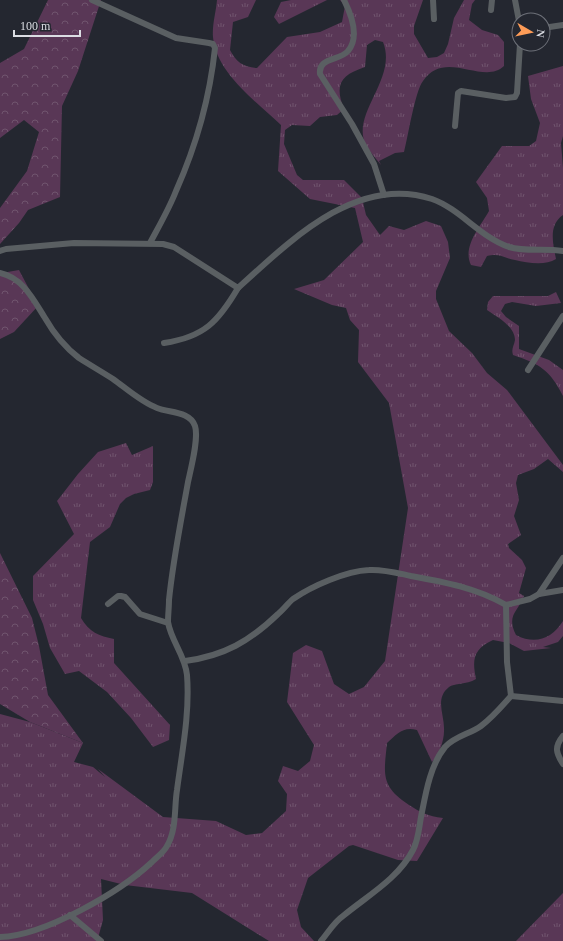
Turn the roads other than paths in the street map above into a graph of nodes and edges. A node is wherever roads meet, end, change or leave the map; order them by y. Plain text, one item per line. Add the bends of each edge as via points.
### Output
1 (92, 0) edge
2 (344, 0) edge
3 (433, 0) edge
4 (492, 0) edge
5 (515, 0) edge
6 (491, 10) dead end
7 (517, 12) edge
8 (434, 19) dead end
9 (563, 25) edge
10 (551, 27) edge
11 (520, 52) edge
12 (454, 126) dead end
13 (384, 195) junction
14 (150, 243) junction
15 (563, 250) edge
16 (0, 251) edge
17 (0, 273) edge
18 (238, 288) junction
19 (563, 316) edge
20 (164, 343) dead end
21 (528, 370) dead end
22 (563, 558) edge
23 (563, 590) edge
24 (539, 594) junction
25 (108, 604) dead end
26 (506, 605) junction
27 (168, 623) junction
28 (185, 660) junction
29 (511, 696) junction
30 (563, 701) edge
31 (563, 736) edge
32 (563, 764) edge
33 (70, 915) junction
34 (0, 937) edge
35 (101, 941) edge
36 (321, 941) edge

1 - 14 street via 176,38 209,42 215,48 205,104 190,155 176,192
2 - 13 street via 352,21 353,41 348,51 322,64 320,74 370,157
3 - 8 street
4 - 6 street
5 - 7 street
9 - 10 street
11 - 12 street via 515,97 461,91 458,94
13 - 15 street via 407,194 432,199 509,247
13 - 18 street via 356,201 321,219
14 - 16 street via 74,243
14 - 18 street via 174,247
17 - 27 street via 10,275 21,283 57,335 79,357 156,408 189,416 194,423 196,430 192,464 172,571
18 - 20 street via 215,322 183,340
19 - 21 street
22 - 24 street
23 - 24 street
24 - 26 street
25 - 27 street via 122,596 140,614
26 - 28 street via 475,590 436,581 385,571 355,572 335,578 292,600 242,643 229,650 205,658
26 - 29 street via 507,662
27 - 28 street
28 - 33 street via 188,695 175,817 166,848 125,885
29 - 30 street
29 - 36 street via 480,727 446,745 438,756 422,811 418,835 406,863 342,916
31 - 32 street via 556,747 556,754
33 - 34 street via 24,933
33 - 35 street

